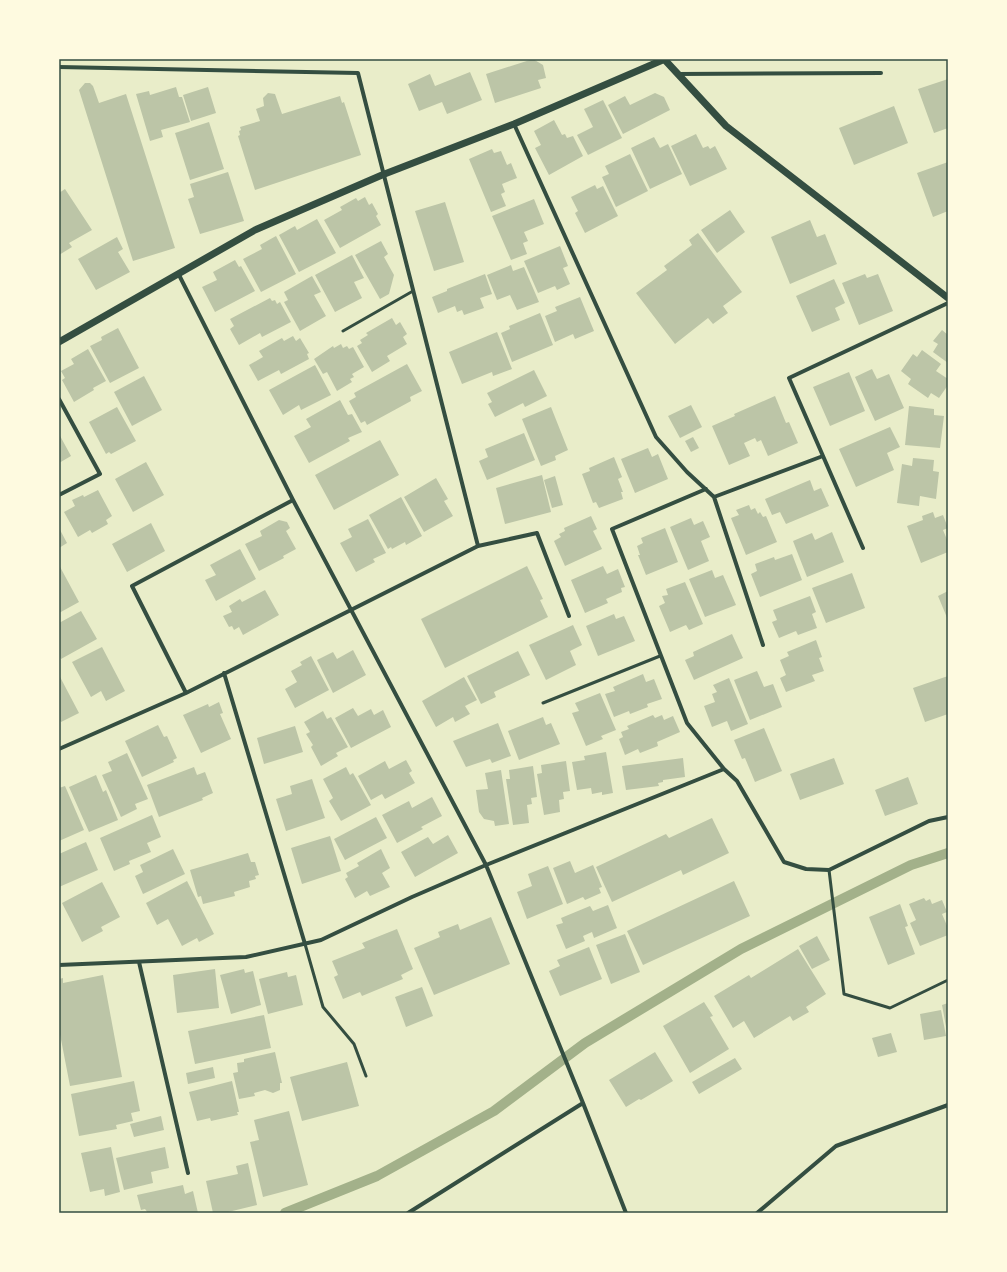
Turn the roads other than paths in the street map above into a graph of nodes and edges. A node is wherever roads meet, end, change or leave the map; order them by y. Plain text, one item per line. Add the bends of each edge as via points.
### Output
1 (665, 59) edge
2 (59, 67) edge
3 (881, 73) dead end
4 (678, 74) junction
5 (514, 124) junction
6 (382, 175) junction
7 (178, 273) junction
8 (413, 292) junction
9 (948, 298) edge
10 (948, 303) edge
11 (344, 331) dead end
12 (59, 342) edge
13 (59, 399) edge
14 (822, 456) junction
15 (706, 489) junction
16 (59, 496) edge
17 (714, 496) junction
18 (293, 500) junction
19 (478, 546) junction
20 (863, 548) dead end
21 (352, 609) junction
22 (569, 616) dead end
23 (763, 645) dead end
24 (660, 656) junction
25 (224, 673) junction
26 (186, 693) junction
27 (543, 703) dead end
28 (59, 749) edge
29 (724, 769) junction
30 (948, 817) edge
31 (486, 865) junction
32 (829, 870) junction
33 (305, 944) junction
34 (139, 962) junction
35 (59, 965) edge
36 (948, 980) edge
37 (366, 1076) dead end
38 (583, 1104) junction
39 (948, 1105) edge
40 (188, 1173) dead end
41 (408, 1213) edge
42 (626, 1213) edge
43 (757, 1213) edge

1 - 4 street
1 - 5 street
2 - 6 street via 358,73
3 - 4 street
4 - 9 street via 726,126
5 - 6 street
5 - 15 street via 656,436 687,472
6 - 7 street via 255,230
6 - 8 street
7 - 12 street
7 - 18 street
8 - 11 lane
8 - 19 street
10 - 14 street via 789,378
13 - 16 street via 100,474
14 - 17 street
14 - 20 street
15 - 17 street
15 - 24 street via 612,529
17 - 23 street
18 - 21 street
18 - 26 street via 132,586
19 - 21 street
19 - 22 street via 537,533
21 - 25 street
21 - 31 street
24 - 27 lane
24 - 29 street via 688,723
25 - 26 street
25 - 33 street
26 - 28 street
29 - 31 street
29 - 32 street via 737,781 784,862 806,869
30 - 32 street via 929,821
31 - 33 street via 321,940
31 - 38 street
32 - 36 lane via 844,994 890,1008
33 - 34 street via 246,957
33 - 37 lane via 323,1007 354,1044
34 - 35 street
34 - 40 street
38 - 41 street
38 - 42 street
39 - 43 street via 836,1146

